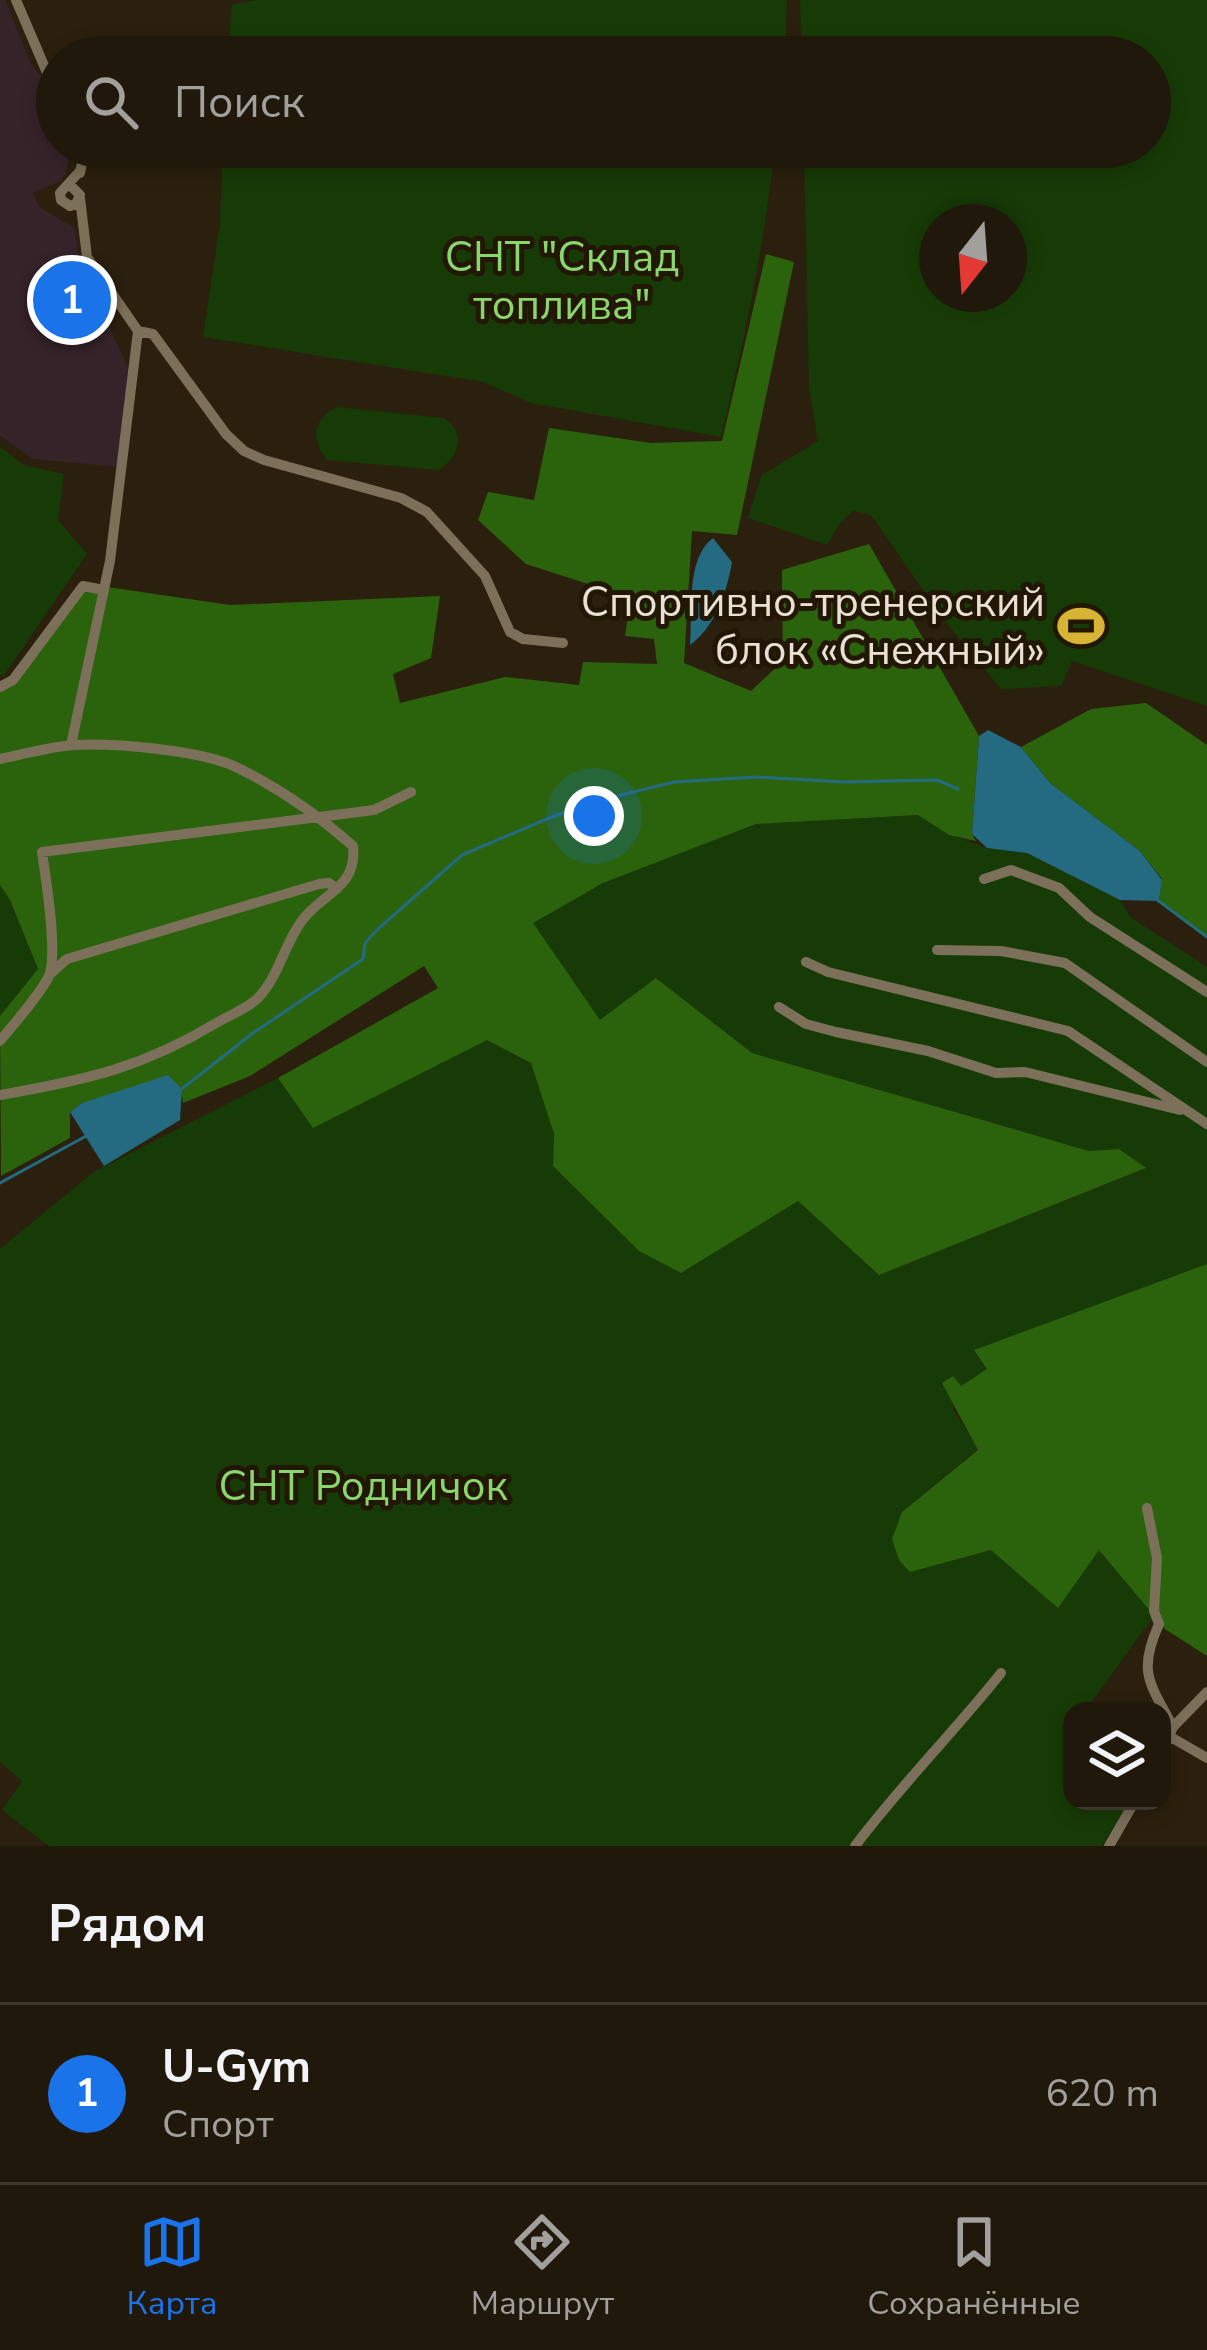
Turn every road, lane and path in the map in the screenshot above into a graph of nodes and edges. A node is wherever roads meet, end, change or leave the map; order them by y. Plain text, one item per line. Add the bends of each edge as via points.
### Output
1 (16, 0) edge
2 (36, 47) edge
3 (81, 168) edge
4 (138, 331) junction
5 (104, 590) junction
6 (563, 644) dead end
7 (0, 687) edge
8 (71, 746) junction
9 (0, 759) edge
10 (411, 792) dead end
11 (319, 816) junction
12 (983, 879) dead end
13 (337, 889) junction
14 (937, 950) dead end
15 (806, 962) dead end
16 (50, 974) junction
17 (1207, 992) edge
18 (779, 1007) dead end
19 (0, 1041) edge
20 (1207, 1062) edge
21 (0, 1095) edge
22 (1190, 1113) junction
23 (1207, 1124) edge
24 (1147, 1508) dead end
25 (1001, 1673) dead end
26 (1207, 1693) edge
27 (1159, 1702) edge
28 (1171, 1731) joint
29 (1207, 1758) edge
30 (1130, 1810) edge
31 (855, 1846) edge
32 (1109, 1846) edge

1 - 2 street
3 - 4 street via 75,195 87,257
4 - 5 street
4 - 6 street via 153,334 244,451 427,512 485,576 510,632
5 - 7 street via 83,586 14,680
5 - 8 street
8 - 9 street
8 - 11 street via 161,750 234,765
10 - 11 street via 374,810
11 - 13 street via 353,846 355,864
11 - 16 street via 42,852
12 - 17 street via 1011,870 1059,888
13 - 16 street via 319,884 67,958
13 - 21 street via 304,917 258,998 190,1040 95,1079
14 - 20 street via 1065,963
15 - 22 street via 1068,1031
16 - 19 street
18 - 22 street via 836,1032
22 - 23 street
24 - 27 street via 1159,1624 1146,1653
25 - 31 street
26 - 28 street
28 - 29 street
30 - 32 street

